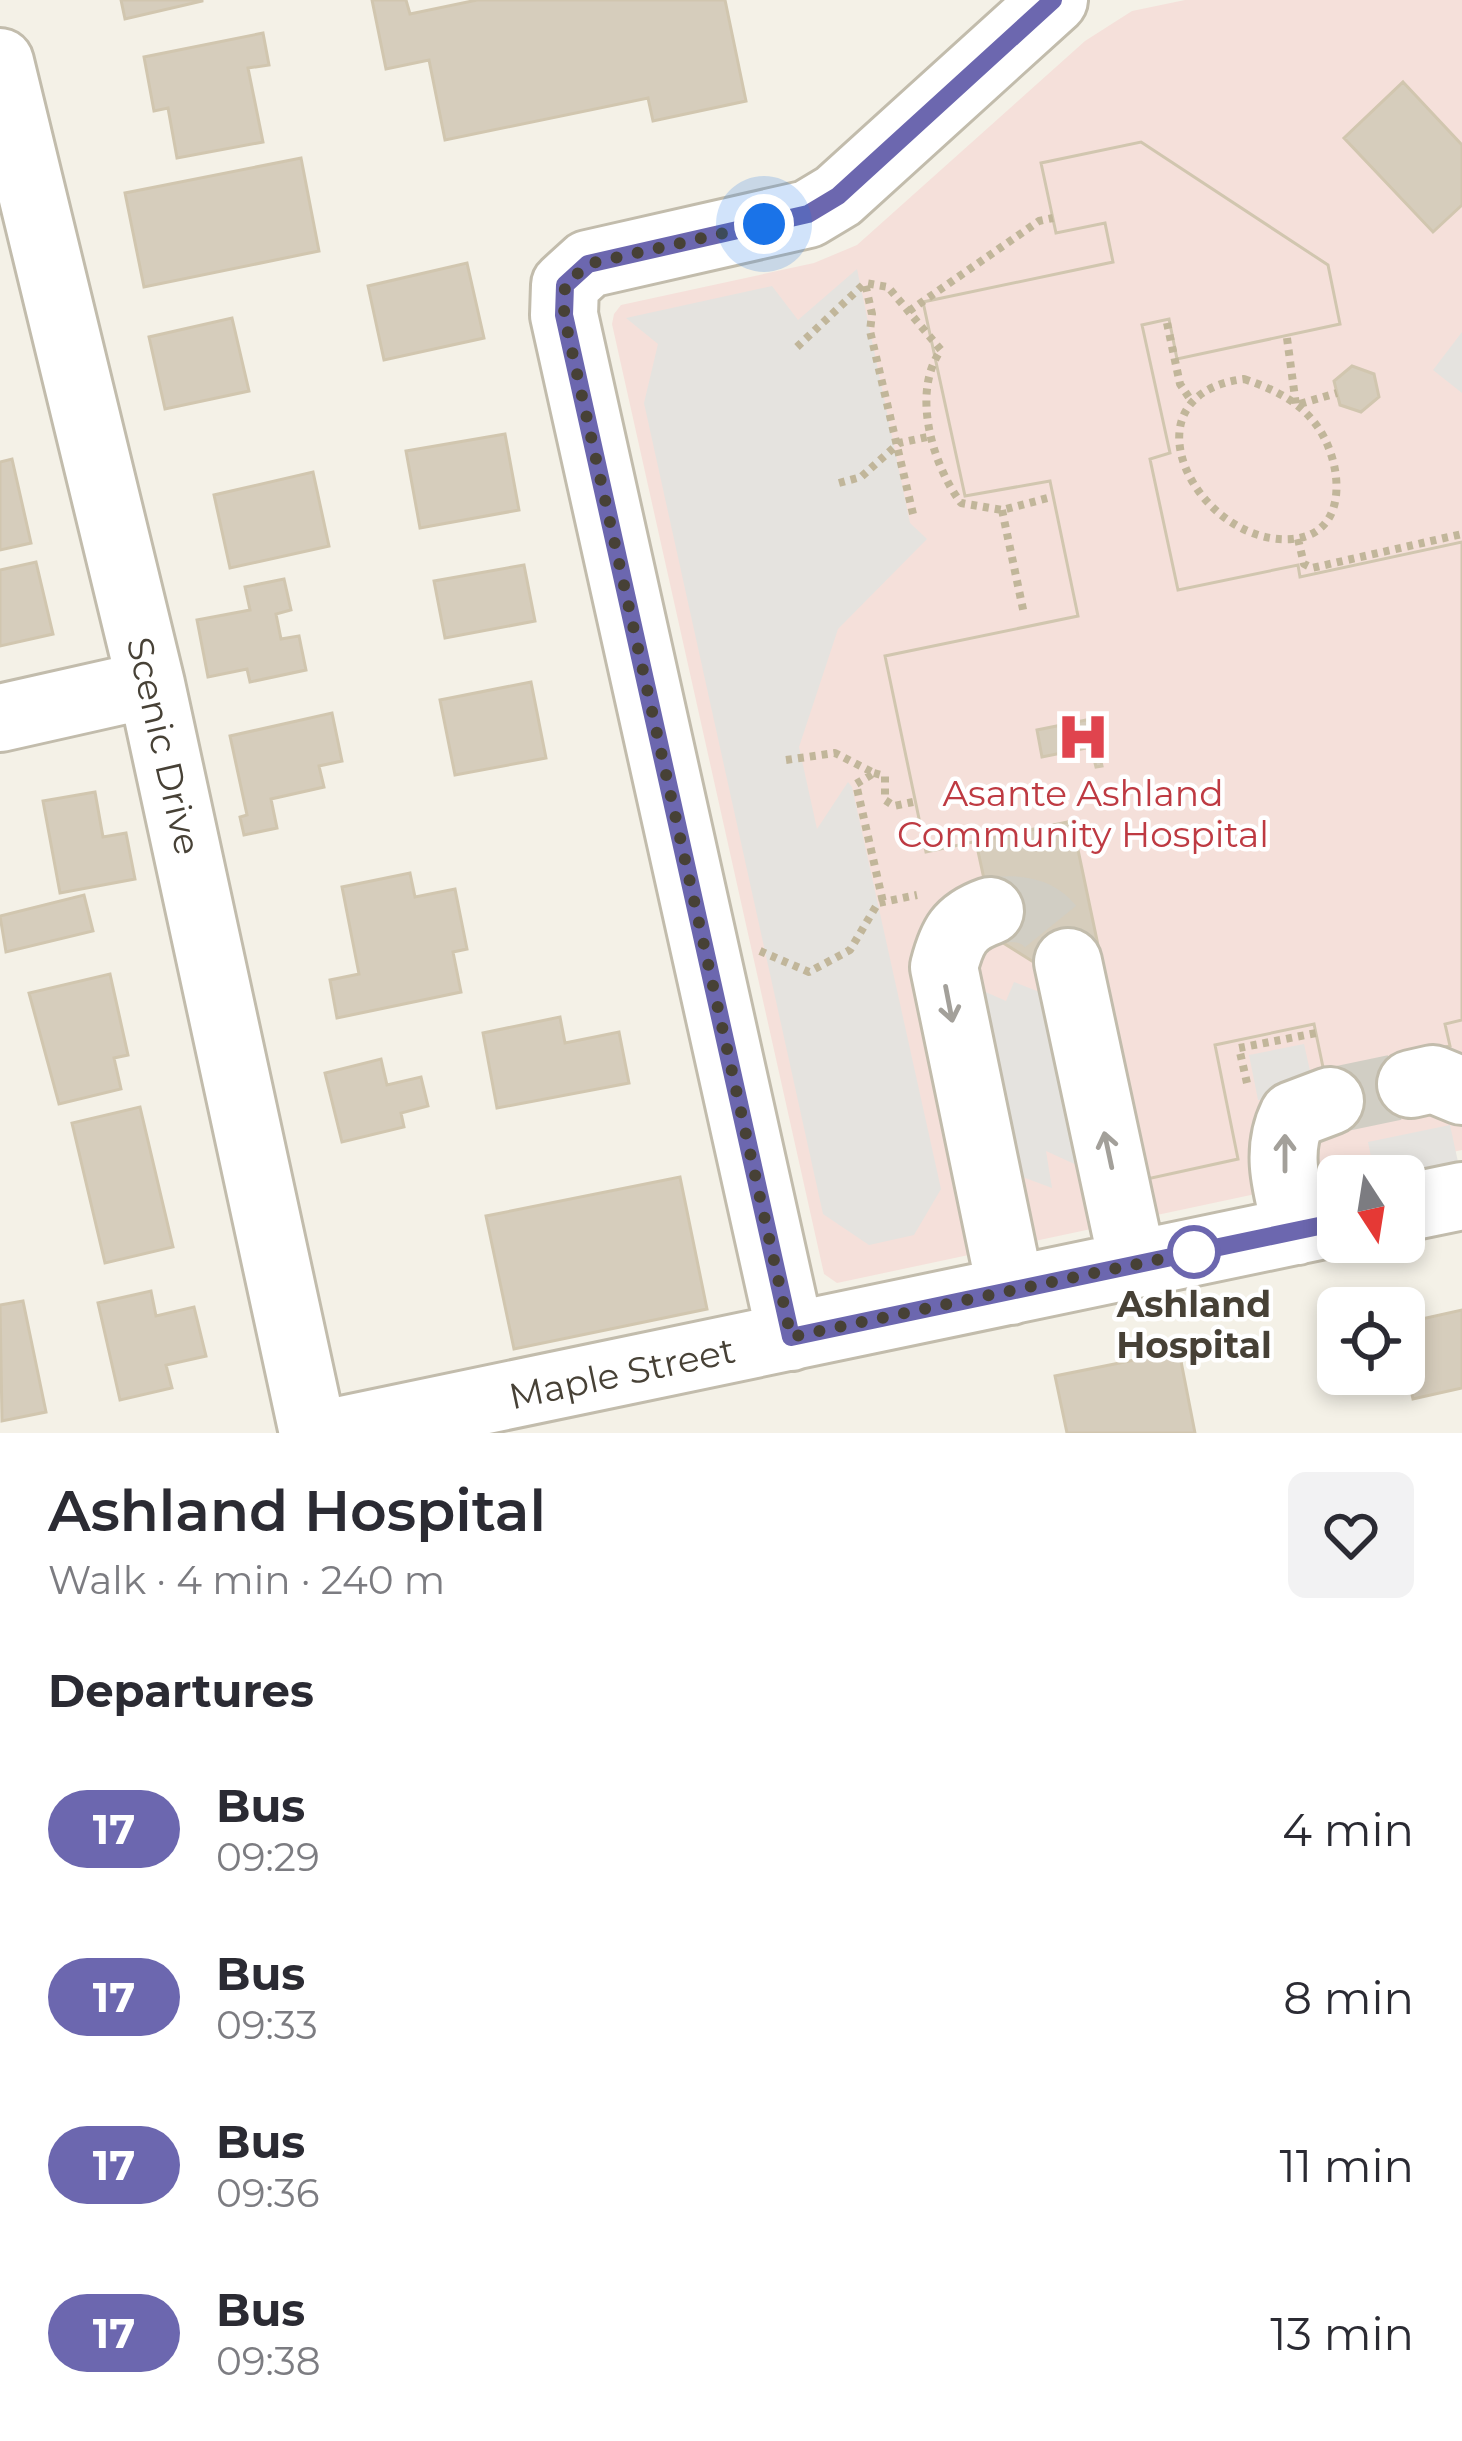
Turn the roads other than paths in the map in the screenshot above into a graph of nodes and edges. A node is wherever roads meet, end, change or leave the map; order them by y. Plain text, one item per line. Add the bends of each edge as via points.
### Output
1 (1054, 0) edge
2 (0, 62) edge
3 (151, 684) junction
4 (0, 718) edge
5 (990, 911) dead end
6 (1068, 962) tunnel mouth
7 (1317, 1059) dead end
8 (1462, 1196) edge
9 (1425, 1204) edge
10 (1317, 1223) edge
11 (1317, 1226) edge
12 (1133, 1265) junction
13 (1011, 1291) junction
14 (791, 1337) junction
15 (313, 1433) edge
16 (328, 1433) edge

1 - 14 street via 838,196 808,214 588,264 565,285 564,315
2 - 3 street, Scenic Drive
3 - 4 street
3 - 15 street, Scenic Drive
5 -> 13 street via 952,936 944,968
12 -> 6 street
10 -> 7 street via 1283,1136
8 - 9 street
11 - 12 street, Maple Street
12 - 13 street, Maple Street
13 - 14 street, Maple Street
14 - 16 street, Maple Street

